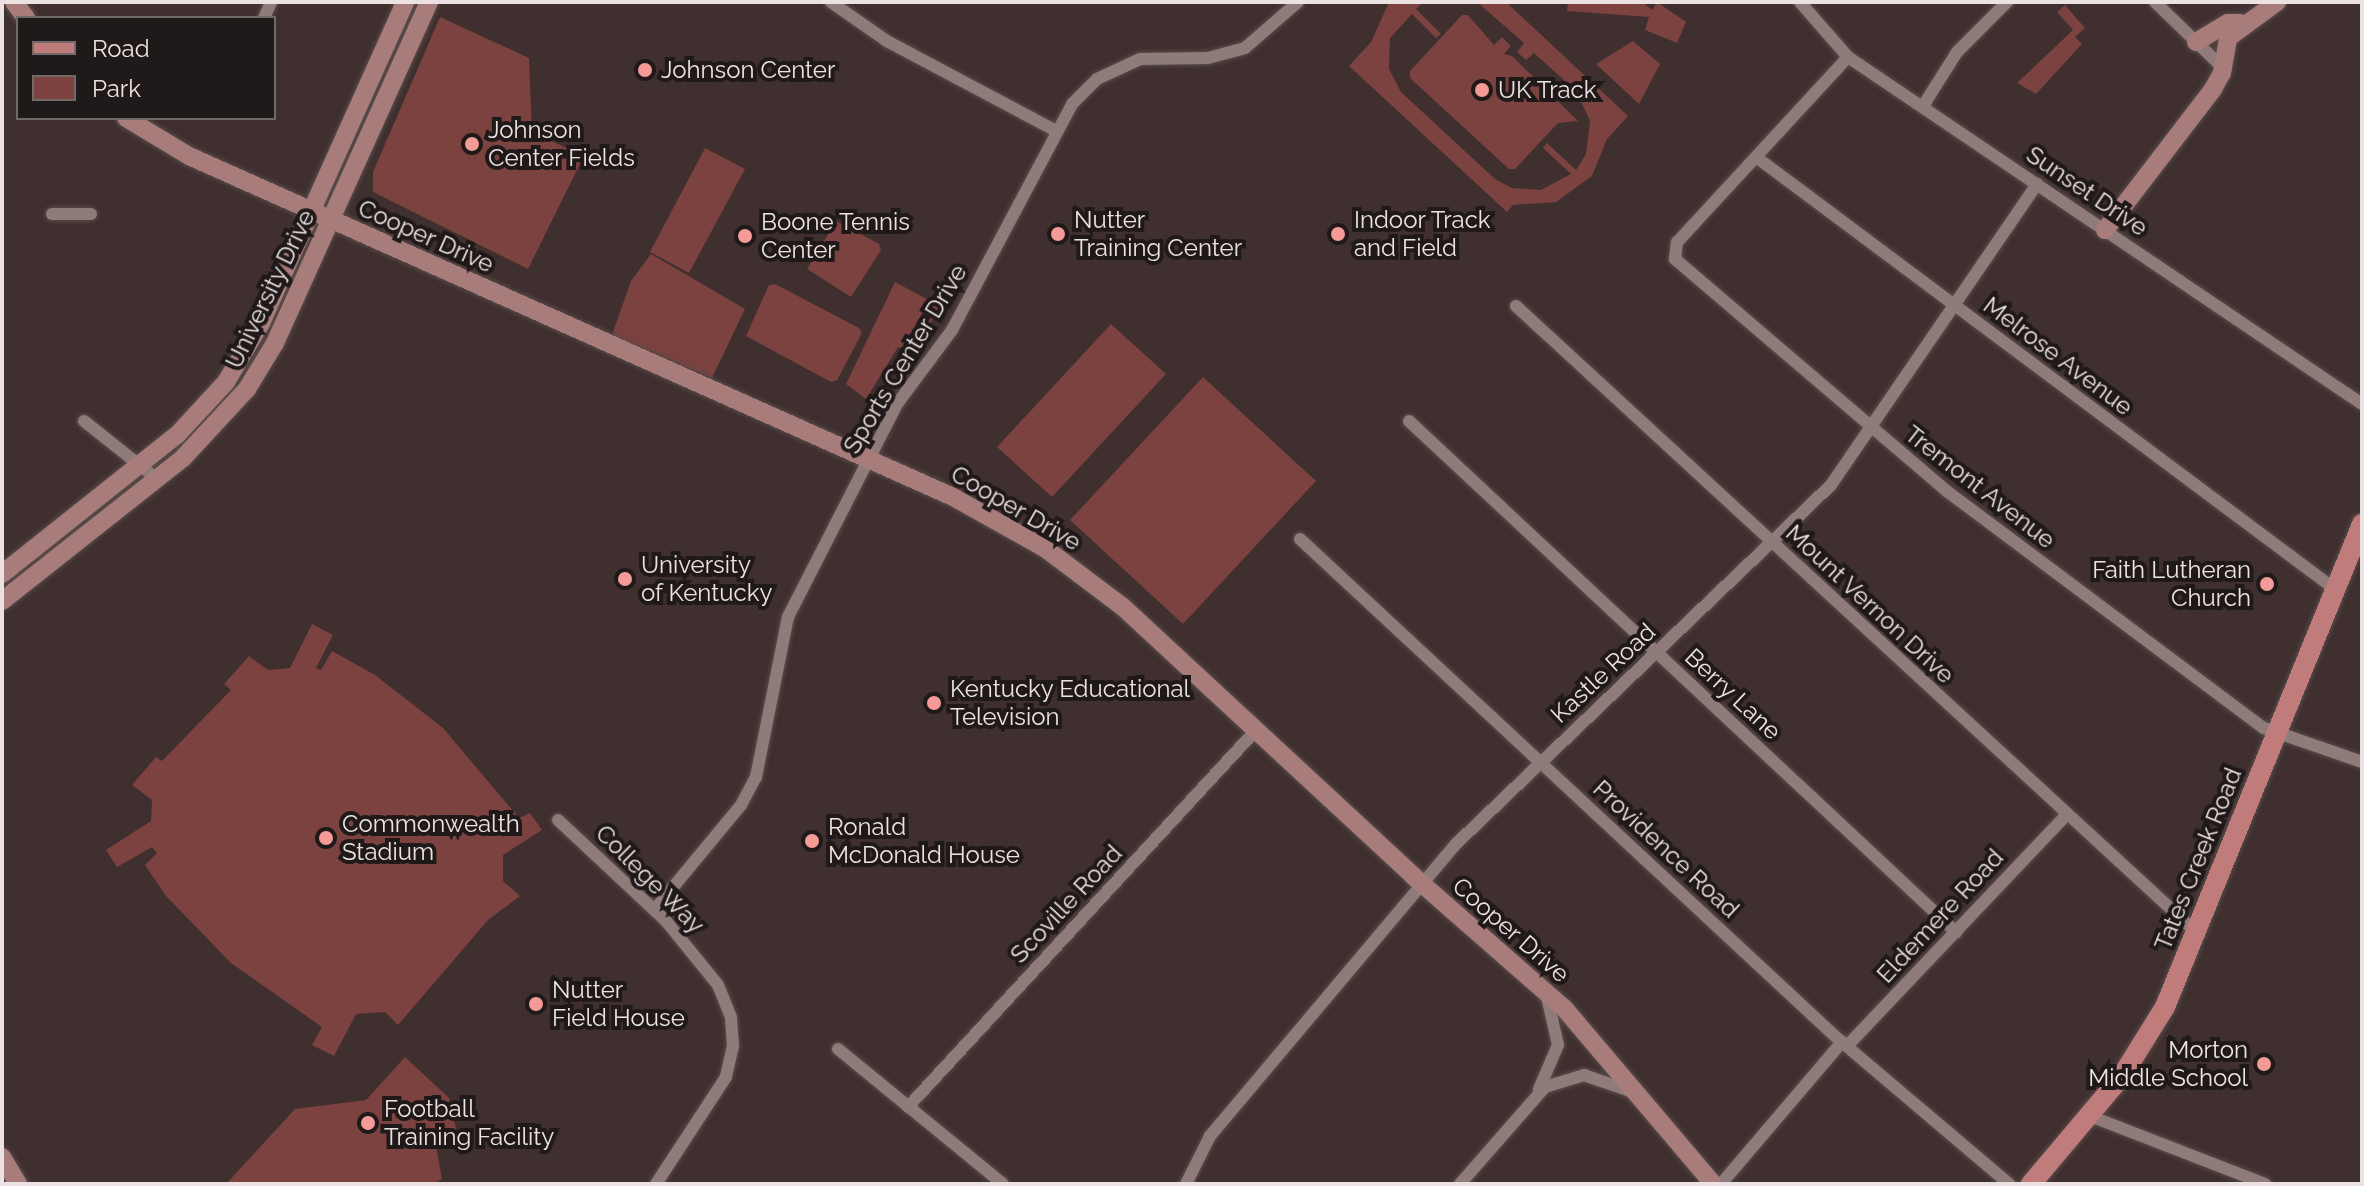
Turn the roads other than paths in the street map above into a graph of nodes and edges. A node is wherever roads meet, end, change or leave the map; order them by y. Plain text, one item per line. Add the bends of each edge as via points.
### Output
1 (405, 2) edge
2 (429, 2) edge
3 (831, 2) edge
4 (1298, 2) edge
5 (1800, 2) edge
6 (2007, 2) edge
7 (2155, 2) edge
8 (2277, 2) edge
9 (2243, 24) junction
10 (2196, 42) junction
11 (1848, 57) junction
12 (2223, 68) junction
13 (1923, 106) junction
14 (129, 120) edge
15 (1056, 131) junction
16 (1756, 157) junction
17 (2037, 184) junction
18 (311, 211) junction
19 (52, 214) dead end
20 (91, 214) dead end
21 (332, 220) junction
22 (2105, 230) junction
23 (1516, 306) dead end
24 (1955, 306) junction
25 (2362, 404) edge
26 (84, 421) dead end
27 (1409, 421) dead end
28 (1872, 430) junction
29 (870, 459) junction
30 (140, 465) junction
31 (157, 479) junction
32 (2362, 524) edge
33 (1300, 539) dead end
34 (1772, 543) junction
35 (2, 574) edge
36 (2335, 589) junction
37 (2, 601) edge
38 (1656, 652) junction
39 (1256, 730) junction
40 (2278, 731) junction
41 (1540, 762) junction
42 (2362, 762) edge
43 (2065, 816) junction
44 (558, 820) dead end
45 (1422, 884) junction
46 (655, 909) junction
47 (1956, 932) junction
48 (2196, 932) junction
49 (1543, 990) junction
50 (1844, 1044) junction
51 (838, 1049) dead end
52 (1537, 1092) junction
53 (1636, 1095) junction
54 (908, 1107) junction
55 (2090, 1116) junction
56 (2, 1157) edge
57 (2257, 1183) edge
58 (18, 1184) edge
59 (656, 1184) edge
60 (1003, 1184) edge
61 (1186, 1184) edge
62 (1460, 1184) edge
63 (1713, 1184) edge
64 (1721, 1184) edge
65 (2009, 1184) edge
66 (2031, 1184) edge

1 - 18 main road, University Drive
2 - 21 main road, University Drive
3 - 15 street via 887,41
4 - 15 street, Sports Center Drive via 1245,48 1208,58 1140,59 1109,72 1072,104
5 - 11 street, Sunset Drive
6 - 13 street via 1957,52
7 - 10 street
8 - 9 main road
9 - 10 main road via 2228,23
9 - 12 main road via 2225,43
10 - 12 street
11 - 13 street, Sunset Drive
11 - 16 street
12 - 22 main road via 2213,89
13 - 17 street, Sunset Drive
14 - 18 main road, Cooper Drive via 189,156
15 - 29 street, Sports Center Drive via 952,330 897,404
16 - 24 street, Melrose Avenue
16 - 28 street, Tremont Avenue via 1677,242 1673,254
17 - 22 street, Sunset Drive
17 - 24 street, Kastle Road
18 - 21 main road, Cooper Drive
18 - 30 main road, University Drive via 244,355 191,423
19 - 20 street
21 - 29 main road, Cooper Drive
21 - 31 main road, University Drive via 275,343 247,389 203,440
22 - 25 street, Sunset Drive
23 - 34 street, Mount Vernon Drive
24 - 28 street, Kastle Road
24 - 36 street, Melrose Avenue
26 - 30 street
27 - 38 street, Berry Lane
28 - 34 street, Kastle Road via 1831,485
28 - 40 street, Tremont Avenue via 2264,728
29 - 39 main road, Cooper Drive via 998,521 1068,564
29 - 46 street, Sports Center Drive via 788,617 756,777 729,825
30 - 31 street
30 - 35 main road, University Drive
31 - 37 main road, University Drive
32 - 36 main road, Tates Creek Road
33 - 41 street, Providence Road
34 - 38 street, Kastle Road
34 - 43 street, Mount Vernon Drive
36 - 40 main road, Tates Creek Road
38 - 41 street, Kastle Road
38 - 47 street, Berry Lane
39 - 45 main road, Cooper Drive
39 - 54 street, Scoville Road
40 - 42 street, Tremont Avenue
40 - 48 main road, Tates Creek Road
41 - 45 street, Kastle Road
41 - 50 street, Providence Road
43 - 47 street, Eldemere Road
43 - 48 street, Mount Vernon Drive
44 - 46 street, College Way
45 - 49 main road, Cooper Drive
45 - 61 street, Kastle Road via 1210,1136
46 - 59 street, College Way via 718,985 731,1018 733,1046 719,1092
47 - 50 street, Eldemere Road
48 - 55 main road, Tates Creek Road via 2147,1039
49 - 52 street via 1553,1009 1558,1045
49 - 53 main road, Cooper Drive via 1583,1027
50 - 64 street, Eldemere Road
50 - 65 street, Providence Road
51 - 54 street
52 - 53 street via 1584,1075 1609,1080
52 - 62 street
53 - 63 main road, Cooper Drive
54 - 60 street
55 - 57 street
55 - 66 main road, Tates Creek Road
56 - 58 main road

